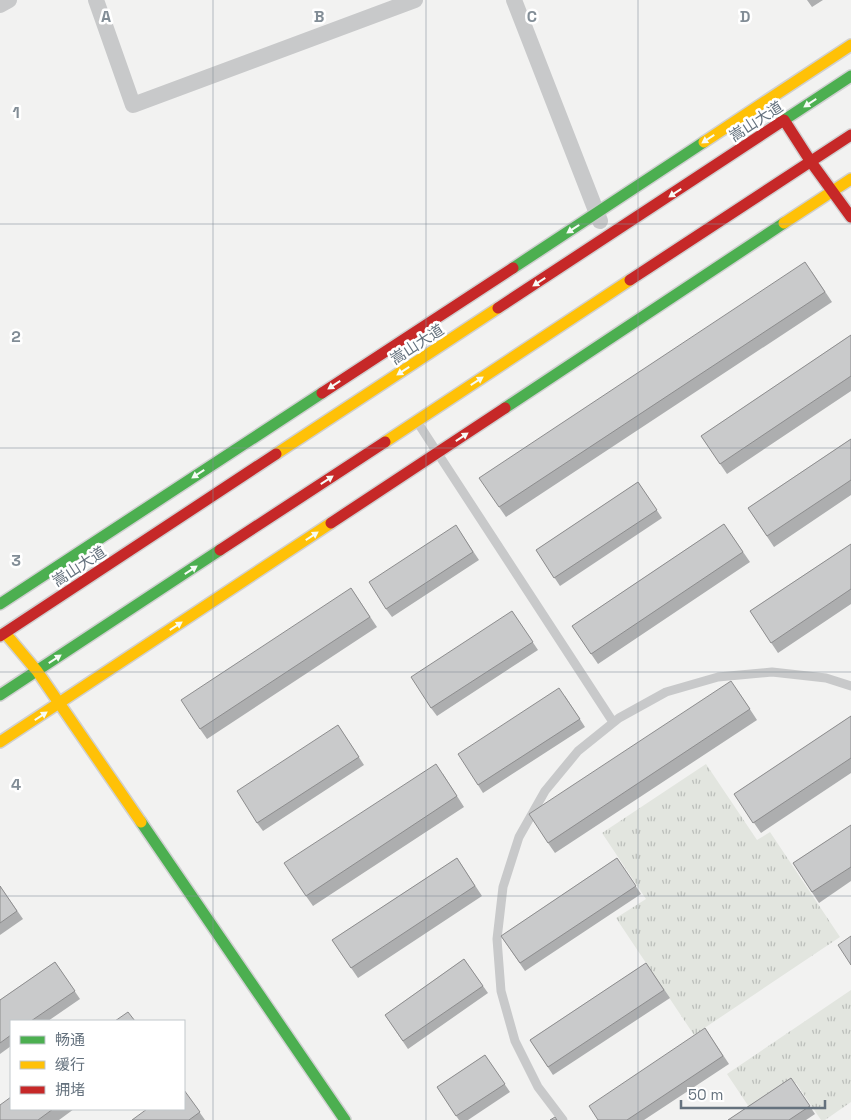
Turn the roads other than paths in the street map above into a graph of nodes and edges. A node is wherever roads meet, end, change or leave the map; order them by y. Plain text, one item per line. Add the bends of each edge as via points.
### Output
1 (9, 0) edge
2 (96, 0) edge
3 (415, 0) edge
4 (514, 0) edge
5 (0, 5) edge
6 (851, 45) edge
7 (851, 76) edge
8 (784, 120) junction
9 (851, 136) edge
10 (811, 162) junction
11 (851, 179) edge
12 (832, 191) junction
13 (597, 213) junction
14 (851, 217) edge
15 (606, 237) junction
16 (417, 421) junction
17 (438, 453) junction
18 (0, 604) edge
19 (3, 635) edge
20 (37, 671) junction
21 (851, 686) edge
22 (0, 695) edge
23 (59, 703) junction
24 (613, 722) junction
25 (0, 742) edge
26 (346, 1120) edge
27 (564, 1120) edge

1 - 5 street
2 - 3 street via 133,105
4 - 13 street
6 -> 13 main road
7 -> 8 main road, 嵩山大道
8 - 10 main road
8 -> 15 main road, 嵩山大道
9 - 10 main road
10 - 12 main road
16 -> 10 main road
11 - 12 main road
12 - 14 main road
17 -> 12 main road
13 - 15 street
13 -> 18 main road
15 -> 19 main road, 嵩山大道
16 - 17 lane
20 -> 16 main road
23 -> 17 main road
17 - 24 lane
19 - 20 main road
20 - 22 main road
20 - 23 main road
21 - 24 lane via 826,678 772,672 718,677 666,692
25 -> 23 main road
23 - 26 main road
24 - 27 lane via 578,751 544,791 519,837 502,895 497,939 501,991 515,1041 538,1087

